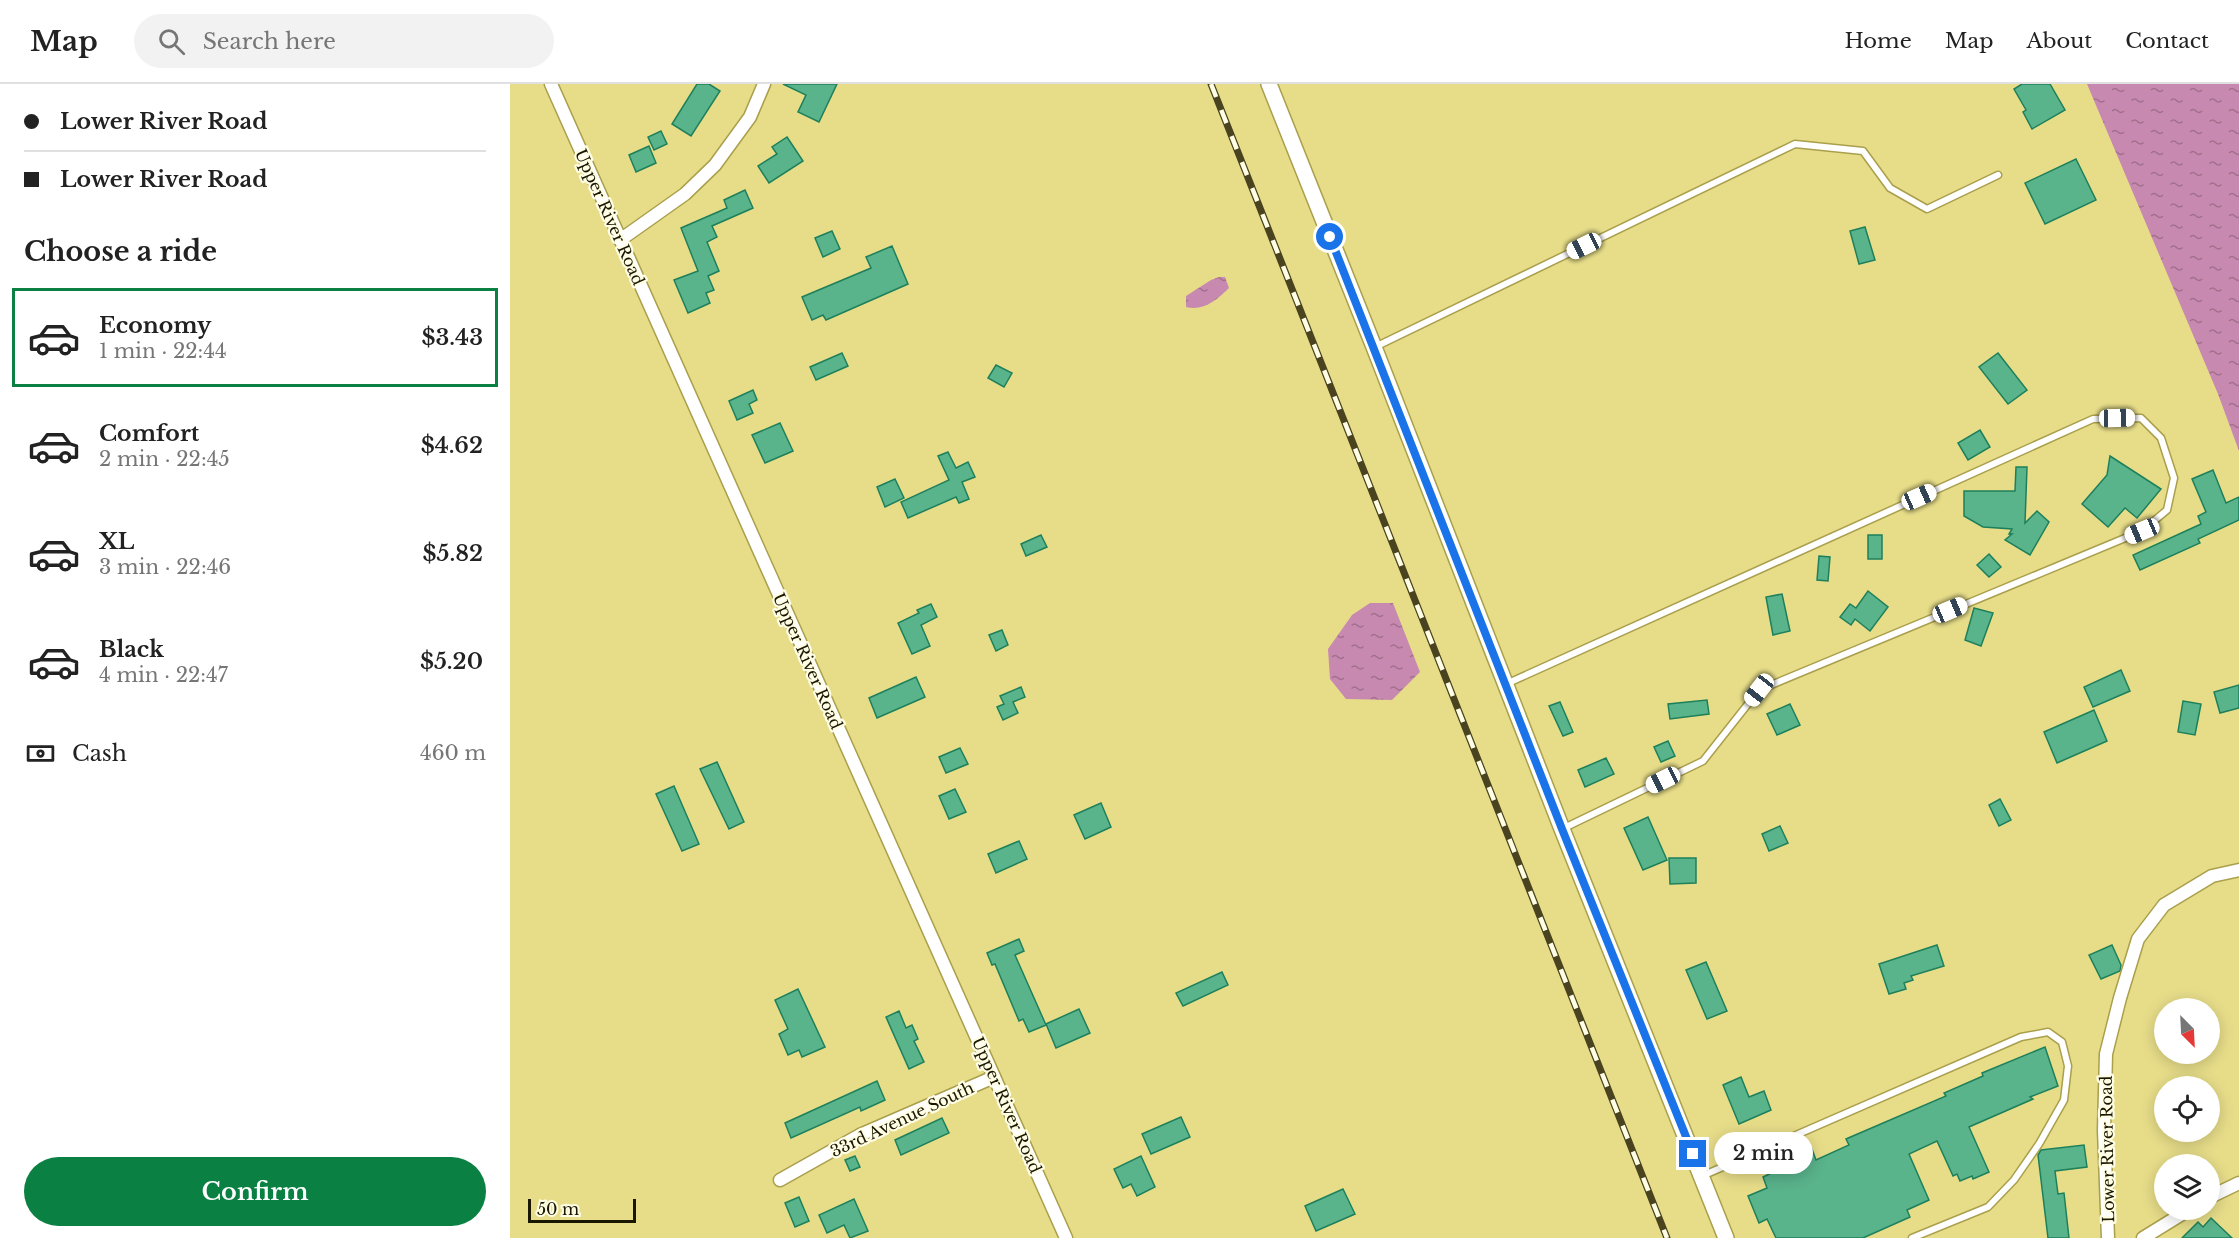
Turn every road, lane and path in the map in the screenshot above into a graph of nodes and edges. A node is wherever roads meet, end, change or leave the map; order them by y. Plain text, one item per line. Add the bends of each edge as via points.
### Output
1 (551, 84) edge
2 (764, 84) edge
3 (1269, 84) edge
4 (1998, 175) dead end
5 (620, 240) junction
6 (1374, 347) junction
7 (1506, 684) junction
8 (1562, 829) junction
9 (2239, 870) edge
10 (994, 1077) junction
11 (1702, 1176) junction
12 (780, 1180) dead end
13 (2239, 1183) edge
14 (2220, 1192) edge
15 (2172, 1220) edge
16 (1066, 1238) edge
17 (1726, 1238) edge
18 (1912, 1238) edge
19 (2108, 1238) edge
20 (2143, 1238) edge

1 - 5 street, Upper River Road
2 - 5 street via 750,117 714,165 685,194
3 - 6 street
4 - 6 lane via 1928,209 1890,188 1863,151 1795,144
5 - 10 street, Upper River Road
6 - 7 street
7 - 8 street
7 - 8 lane via 2093,418 2141,418 2161,438 2174,478 2168,510 2142,531 1759,690 1703,761
8 - 11 street
9 - 19 street, Lower River Road via 2212,876 2164,905 2138,939 2106,1054
10 - 12 street, 33rd Avenue South via 860,1135
10 - 16 street, Upper River Road
11 - 17 street
11 - 18 lane via 2021,1037 2048,1032 2062,1042 2068,1066 2064,1100 2039,1144 1989,1207
13 - 14 street
15 - 20 street

